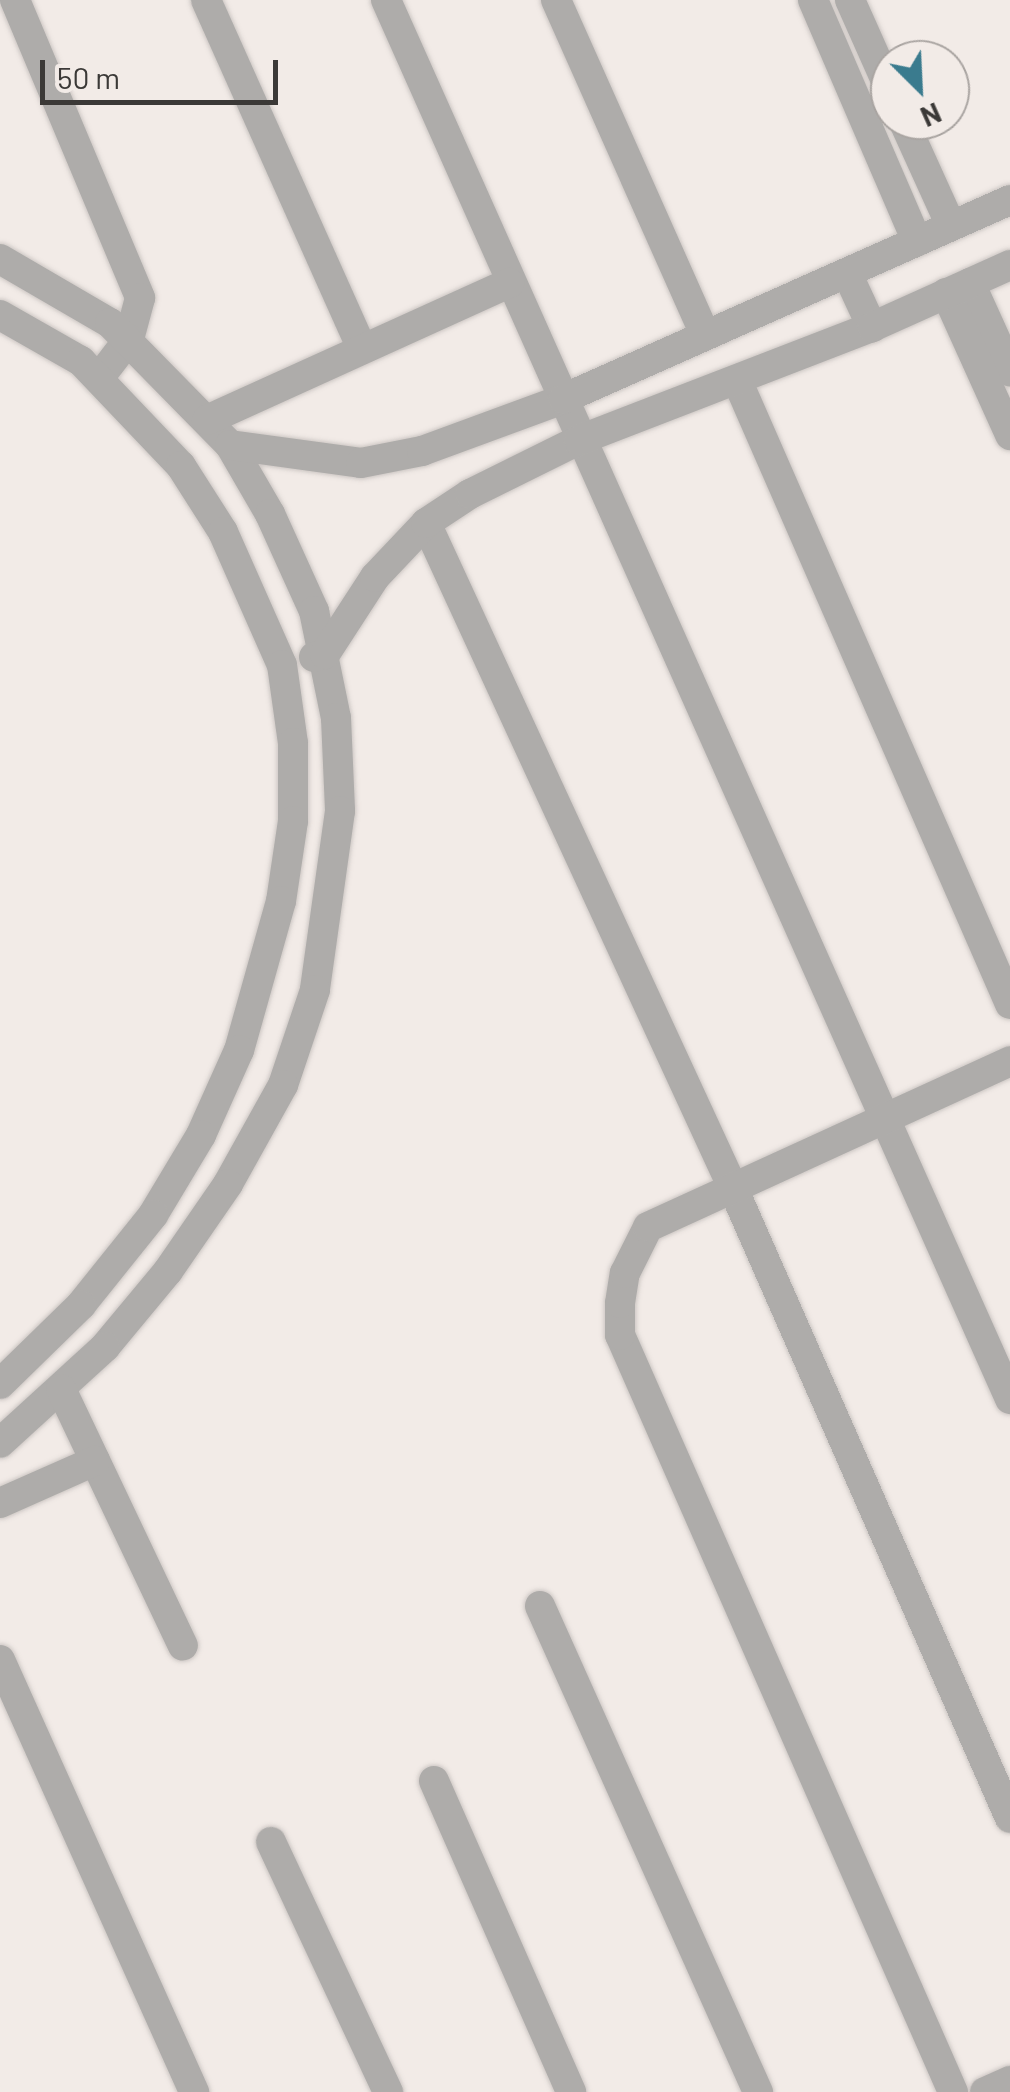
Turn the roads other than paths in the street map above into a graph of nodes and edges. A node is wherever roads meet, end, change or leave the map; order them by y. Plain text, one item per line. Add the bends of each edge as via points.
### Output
1 (15, 0) edge
2 (206, 0) edge
3 (386, 0) edge
4 (556, 0) edge
5 (813, 0) edge
6 (850, 0) edge
7 (870, 45) edge
8 (912, 140) edge
9 (1010, 200) edge
10 (951, 226) junction
11 (917, 242) junction
12 (0, 259) edge
13 (1010, 265) edge
14 (848, 272) junction
15 (509, 283) junction
16 (958, 288) junction
17 (0, 315) edge
18 (872, 327) junction
19 (705, 336) junction
20 (129, 339) junction
21 (362, 349) junction
22 (1010, 371) edge
23 (99, 378) junction
24 (737, 380) junction
25 (563, 399) junction
26 (206, 420) junction
27 (1010, 435) edge
28 (579, 440) junction
29 (230, 445) junction
30 (426, 524) junction
31 (325, 654) junction
32 (282, 666) junction
33 (1010, 1004) edge
34 (1010, 1061) edge
35 (884, 1119) junction
36 (201, 1135) junction
37 (244, 1157) junction
38 (733, 1188) junction
39 (0, 1384) edge
40 (61, 1389) junction
41 (1010, 1399) edge
42 (0, 1443) edge
43 (95, 1461) junction
44 (0, 1503) edge
45 (540, 1606) dead end
46 (182, 1646) dead end
47 (0, 1660) edge
48 (434, 1780) dead end
49 (1010, 1818) edge
50 (271, 1842) dead end
51 (1010, 2081) edge
52 (194, 2092) edge
53 (388, 2092) edge
54 (571, 2092) edge
55 (758, 2092) edge
56 (953, 2092) edge
57 (985, 2092) edge

1 - 20 street via 140,298
2 - 21 street
3 - 15 street
4 - 19 street
5 - 11 street
6 - 7 street
8 - 10 street
9 - 10 street
10 - 11 street
11 - 14 street
12 - 20 street
13 - 16 street
14 - 18 street
14 - 19 street
15 - 21 street
15 - 25 street
16 - 18 street
16 - 22 street
16 - 27 street
17 - 23 street
18 - 24 street
19 - 25 street
20 - 23 street
20 - 26 street
21 - 26 street
23 - 32 street via 181,466 222,532
24 - 28 street
24 - 33 street
25 - 28 street
25 - 29 street via 483,432 361,463
26 - 29 street
28 - 30 street
28 - 35 street
29 - 31 street via 270,514 314,612
30 - 31 street via 375,577
30 - 38 street
31 - 32 street
31 - 37 street via 340,811 333,893 283,1086
32 - 36 street via 294,743 293,821 280,901 238,1050
34 - 35 street
35 - 38 street
35 - 41 street
36 - 37 street
36 - 39 street via 153,1215 81,1305
37 - 40 street via 168,1272
38 - 49 street
38 - 56 street via 648,1227 625,1273 620,1336
40 - 42 street
40 - 43 street
43 - 44 street
43 - 46 street
45 - 55 street
47 - 52 street
48 - 54 street
50 - 53 street
51 - 57 street

